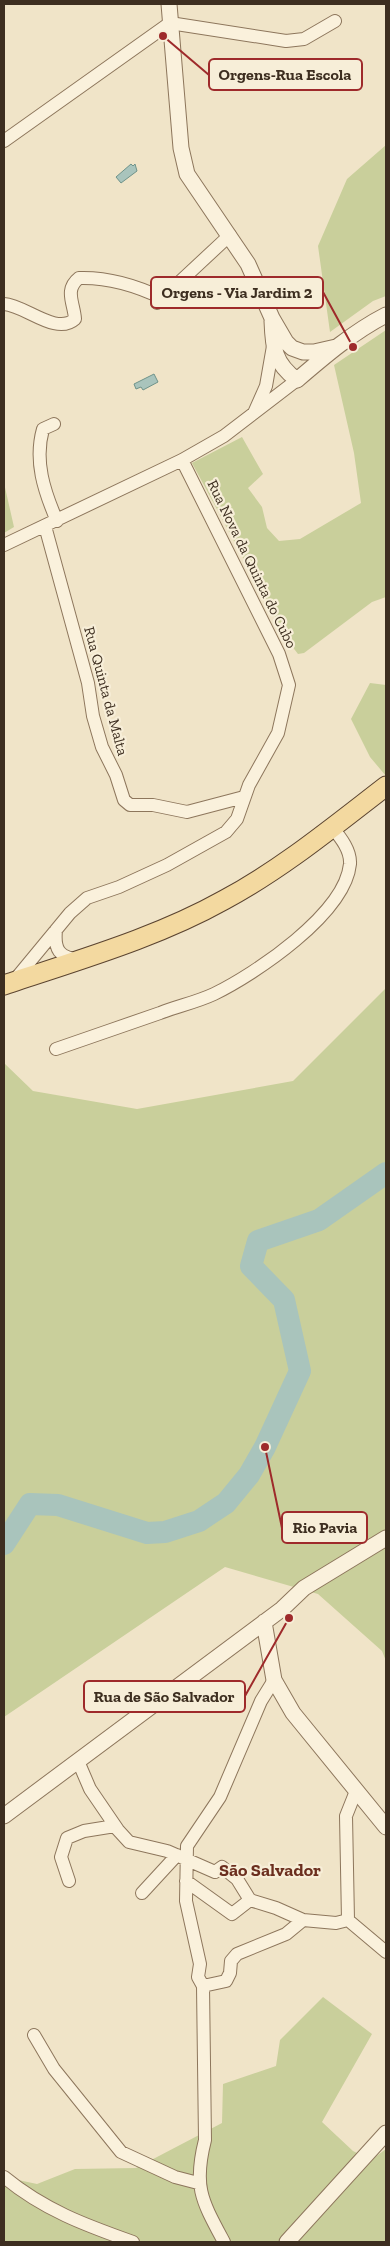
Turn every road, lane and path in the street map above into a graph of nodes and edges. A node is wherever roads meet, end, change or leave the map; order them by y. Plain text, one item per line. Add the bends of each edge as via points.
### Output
1 (169, 4) edge
2 (335, 21) dead end
3 (170, 23) junction
4 (4, 141) edge
5 (230, 235) junction
6 (4, 304) edge
7 (386, 315) edge
8 (272, 318) junction
9 (273, 346) junction
10 (336, 347) junction
11 (292, 348) junction
12 (297, 380) junction
13 (252, 416) junction
14 (54, 424) dead end
15 (182, 460) junction
16 (57, 521) junction
17 (44, 526) junction
18 (4, 545) edge
19 (386, 786) edge
20 (244, 797) junction
21 (332, 827) junction
22 (56, 930) junction
23 (39, 950) junction
24 (80, 960) junction
25 (48, 970) junction
26 (8, 984) edge
27 (56, 1049) dead end
28 (386, 1538) edge
29 (264, 1622) junction
30 (274, 1680) junction
31 (78, 1761) junction
32 (356, 1791) junction
33 (4, 1816) edge
34 (115, 1826) junction
35 (386, 1827) edge
36 (182, 1857) junction
37 (68, 1881) dead end
38 (186, 1881) junction
39 (142, 1893) dead end
40 (250, 1900) junction
41 (303, 1920) junction
42 (348, 1920) junction
43 (386, 1952) edge
44 (203, 1986) junction
45 (34, 2035) dead end
46 (386, 2133) edge
47 (4, 2177) edge
48 (198, 2183) junction
49 (133, 2242) edge
50 (224, 2242) edge
51 (287, 2242) edge

1 - 3 street
2 - 3 street via 304,39 286,41
3 - 4 street
3 - 5 street via 181,148 187,174
5 - 6 street via 159,301 137,286 79,278 71,284 69,293 75,319 70,324 38,318 16,306
5 - 8 street via 248,264
7 - 10 street
8 - 9 street
8 - 11 street
9 - 12 street via 283,370
9 - 13 street via 266,386
10 - 11 street via 314,352
10 - 12 street
11 - 12 street
12 - 13 street
13 - 15 street
14 - 16 street via 42,429 38,455 44,487
15 - 16 street
15 - 20 street, Rua Nova da Quinta do Cubo via 278,654 289,684 278,733
16 - 17 street
17 - 18 street
17 - 20 street, Rua Quinta da Malta via 88,683 102,747 124,800 130,805 153,805 187,812
19 - 21 main road
20 - 22 street via 237,819 226,832 146,875 87,898
21 - 24 main road via 225,900 173,926
21 - 27 street via 347,850 350,863 347,874 325,912 295,940 245,977 212,994
22 - 23 street
22 - 24 street via 55,943 60,953
23 - 25 street via 40,963
23 - 26 street
24 - 25 main road
25 - 26 main road
28 - 29 street via 304,1588
29 - 30 street
29 - 31 street
30 - 32 street via 293,1713
30 - 36 street via 261,1701 220,1797
31 - 33 street
31 - 34 street via 90,1789
32 - 35 street
32 - 42 street via 346,1816
34 - 36 street via 129,1842
34 - 37 street via 84,1831 67,1838 61,1857
36 - 38 street
36 - 39 street
36 - 40 street via 215,1872 222,1868 229,1872
38 - 40 street via 232,1914
38 - 44 street via 188,1913 200,1964 198,1977
40 - 41 street
41 - 42 street via 336,1923
41 - 44 street via 286,1934 237,1954 231,1961 226,1981
42 - 43 street
44 - 48 street via 205,2140
45 - 48 street via 54,2069 122,2152 176,2177
46 - 51 street
47 - 49 street via 27,2196 72,2220
48 - 50 street via 208,2213

